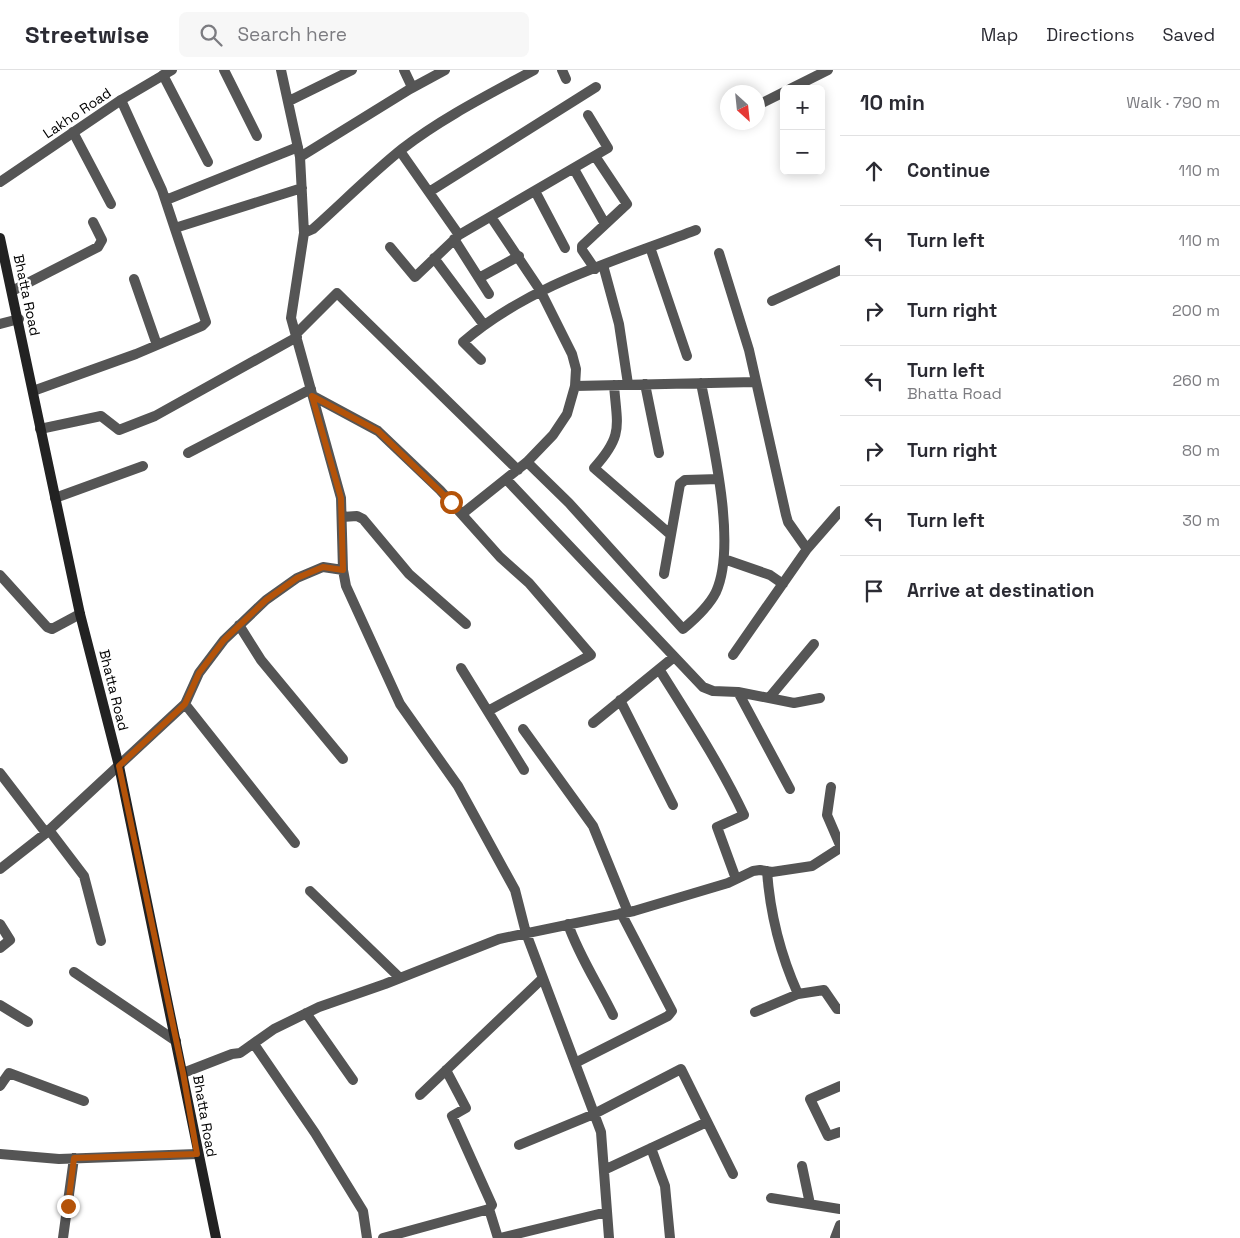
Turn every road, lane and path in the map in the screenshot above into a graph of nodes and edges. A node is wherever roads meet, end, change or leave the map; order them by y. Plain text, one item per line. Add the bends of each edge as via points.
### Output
1 (224, 70) edge
2 (281, 70) edge
3 (352, 70) edge
4 (404, 70) edge
5 (445, 70) edge
6 (534, 70) edge
7 (828, 70) edge
8 (168, 72) edge
9 (798, 85) edge
10 (596, 86) dead end
11 (412, 88) junction
12 (780, 94) edge
13 (121, 100) junction
14 (289, 101) junction
15 (765, 102) edge
16 (588, 115) dead end
17 (74, 132) junction
18 (257, 136) dead end
19 (400, 151) junction
20 (299, 152) junction
21 (594, 156) junction
22 (208, 162) dead end
23 (574, 169) junction
24 (0, 182) edge
25 (302, 188) junction
26 (535, 191) junction
27 (429, 192) junction
28 (166, 200) junction
29 (111, 204) dead end
30 (491, 217) junction
31 (93, 222) dead end
32 (605, 224) junction
33 (175, 228) junction
34 (696, 230) dead end
35 (304, 233) junction
36 (457, 237) junction
37 (0, 238) edge
38 (390, 247) dead end
39 (650, 247) junction
40 (565, 248) dead end
41 (719, 253) dead end
42 (519, 256) junction
43 (434, 258) junction
44 (599, 267) junction
45 (840, 270) edge
46 (479, 278) junction
47 (134, 279) dead end
48 (540, 290) junction
49 (12, 292) junction
50 (490, 294) dead end
51 (772, 301) dead end
52 (19, 319) junction
53 (0, 324) edge
54 (484, 325) junction
55 (297, 336) junction
56 (157, 345) junction
57 (687, 356) dead end
58 (481, 360) dead end
59 (755, 382) junction
60 (701, 383) junction
61 (614, 384) junction
62 (628, 384) junction
63 (644, 384) junction
64 (575, 386) junction
65 (33, 391) junction
66 (312, 392) junction
67 (40, 429) junction
68 (188, 453) dead end
69 (659, 453) dead end
70 (527, 462) junction
71 (143, 466) dead end
72 (518, 470) junction
73 (719, 478) junction
74 (506, 479) junction
75 (55, 498) junction
76 (840, 511) edge
77 (462, 514) junction
78 (342, 517) junction
79 (671, 535) junction
80 (808, 549) junction
81 (724, 559) junction
82 (343, 570) junction
83 (664, 574) dead end
84 (0, 575) edge
85 (783, 584) junction
86 (80, 614) junction
87 (466, 624) dead end
88 (239, 626) junction
89 (814, 644) dead end
90 (733, 655) dead end
91 (674, 657) junction
92 (461, 668) dead end
93 (659, 669) junction
94 (738, 692) junction
95 (769, 698) junction
96 (820, 698) dead end
97 (620, 700) junction
98 (185, 704) junction
99 (488, 711) junction
100 (593, 723) dead end
101 (523, 728) dead end
102 (343, 760) dead end
103 (119, 766) junction
104 (524, 770) dead end
105 (0, 773) edge
106 (831, 787) dead end
107 (790, 789) dead end
108 (673, 804) dead end
109 (47, 832) junction
110 (295, 843) dead end
111 (840, 846) edge
112 (0, 869) edge
113 (767, 871) junction
114 (736, 879) junction
115 (310, 891) dead end
116 (625, 912) junction
117 (0, 924) edge
118 (568, 924) junction
119 (526, 933) junction
120 (101, 941) dead end
121 (0, 948) edge
122 (74, 972) dead end
123 (400, 978) junction
124 (543, 978) junction
125 (798, 994) junction
126 (0, 1005) edge
127 (840, 1009) edge
128 (755, 1012) dead end
129 (306, 1013) junction
130 (613, 1015) dead end
131 (28, 1022) dead end
132 (176, 1041) junction
133 (254, 1044) junction
134 (575, 1063) junction
135 (446, 1070) junction
136 (183, 1073) junction
137 (353, 1080) dead end
138 (0, 1086) edge
139 (840, 1086) edge
140 (420, 1095) dead end
141 (84, 1101) dead end
142 (594, 1114) junction
143 (707, 1122) junction
144 (840, 1132) edge
145 (520, 1145) dead end
146 (652, 1148) junction
147 (0, 1154) edge
148 (197, 1154) junction
149 (74, 1158) junction
150 (802, 1166) dead end
151 (604, 1170) junction
152 (732, 1174) dead end
153 (771, 1198) dead end
154 (810, 1204) junction
155 (489, 1209) junction
156 (840, 1209) edge
157 (607, 1212) junction
158 (840, 1225) edge
159 (63, 1238) edge
160 (216, 1238) edge
161 (367, 1238) edge
162 (383, 1238) edge
163 (499, 1238) edge
164 (609, 1238) edge
165 (670, 1238) edge
166 (835, 1238) edge

1 - 18 street
2 - 14 street
3 - 14 street
4 - 11 street
5 - 11 street
6 - 19 street via 450,116
7 - 9 street
8 - 13 street, Lakho Road
8 - 22 street
10 - 27 street
11 - 20 street
12 - 15 street
13 - 17 street, Lakho Road
13 - 28 street
14 - 20 street
16 - 21 street via 608,148
17 - 24 street, Lakho Road
17 - 29 street
19 - 27 street
19 - 35 street via 313,229
20 - 25 street
20 - 28 street
21 - 23 street
21 - 32 street via 627,204
23 - 26 street
23 - 32 street
25 - 33 street
25 - 35 street
26 - 30 street
26 - 40 street
27 - 36 street
28 - 33 street
30 - 36 street
30 - 42 street
31 - 49 street via 102,240 98,247
32 - 44 street via 582,246 582,250
33 - 56 street via 206,322
34 - 39 street
35 - 55 street via 291,318
36 - 43 street
36 - 46 street
37 - 49 main road, Bhatta Road
38 - 43 street via 415,277
39 - 44 street
39 - 57 street
41 - 59 street via 749,350
42 - 46 street
42 - 48 street
43 - 54 street
44 - 48 street
44 - 62 street via 619,324
45 - 51 street
46 - 50 street
47 - 56 street
48 - 54 street
48 - 64 street via 572,354 576,369
49 - 52 main road, Bhatta Road
52 - 53 street
52 - 65 main road, Bhatta Road
54 - 58 street via 463,342
55 - 66 street
55 - 67 street via 155,416 119,430 101,416
55 - 72 street via 337,293
56 - 65 street
59 - 60 street
59 - 80 street via 786,515
60 - 63 street
60 - 73 street
61 - 62 street
61 - 64 street
61 - 79 street via 615,440 594,468
62 - 63 street
63 - 69 street
64 - 70 street via 567,414 553,435
65 - 67 main road, Bhatta Road
66 - 68 street
66 - 77 street via 378,431
66 - 78 street via 341,498
67 - 75 main road, Bhatta Road
70 - 72 street
70 - 81 street via 683,629 700,614 716,592
71 - 75 street
72 - 74 street
73 - 79 street via 685,480 680,484
73 - 81 street
74 - 77 street
74 - 91 street
75 - 86 main road, Bhatta Road
76 - 80 street
77 - 99 street via 500,557 529,583 591,655
78 - 82 street
78 - 87 street via 363,519 409,574
79 - 83 street
80 - 85 street
81 - 85 street via 770,575
82 - 88 street via 323,567 297,578 266,600
82 - 119 street via 346,586 400,704 467,803 515,890
84 - 86 street via 47,627 52,629
85 - 90 street
86 - 103 main road, Bhatta Road
88 - 98 street via 199,673
88 - 102 street via 261,660
89 - 95 street
91 - 93 street
91 - 94 street via 703,687 713,691
92 - 99 street
93 - 97 street
93 - 114 street via 730,784 744,815 717,827
94 - 95 street
94 - 107 street
95 - 96 street via 794,703
97 - 100 street
97 - 108 street
98 - 103 street
98 - 110 street
99 - 104 street
101 - 116 street via 593,826
103 - 109 street
103 - 132 main road, Bhatta Road
105 - 109 street
106 - 111 street via 827,815
109 - 112 street
109 - 120 street via 84,876
111 - 113 street via 812,866
113 - 114 street via 753,871
113 - 125 street via 774,920
114 - 116 street
115 - 123 street
116 - 118 street
116 - 134 street via 672,1011 668,1016
117 - 121 street via 10,940
118 - 119 street
118 - 130 street via 578,951
119 - 123 street via 499,939
119 - 124 street
122 - 132 street
123 - 129 street
124 - 134 street
124 - 135 street
125 - 127 street via 824,990
125 - 128 street
126 - 131 street
129 - 133 street via 274,1029
129 - 137 street
132 - 136 main road, Bhatta Road
133 - 136 street via 240,1053
133 - 161 street via 316,1133 363,1211
134 - 142 street
135 - 140 street
135 - 155 street via 466,1108 452,1116 492,1205
136 - 148 main road, Bhatta Road
138 - 141 street via 9,1073
139 - 144 street via 810,1099 828,1136
142 - 143 street via 681,1069
142 - 145 street
142 - 151 street via 600,1132
143 - 146 street
143 - 152 street
146 - 151 street
146 - 165 street via 665,1186
147 - 149 street
148 - 149 street
148 - 160 main road, Bhatta Road
149 - 159 street
150 - 154 street
151 - 157 street
153 - 154 street
154 - 156 street
155 - 162 street
155 - 163 street
157 - 163 street
157 - 164 street
158 - 166 street

